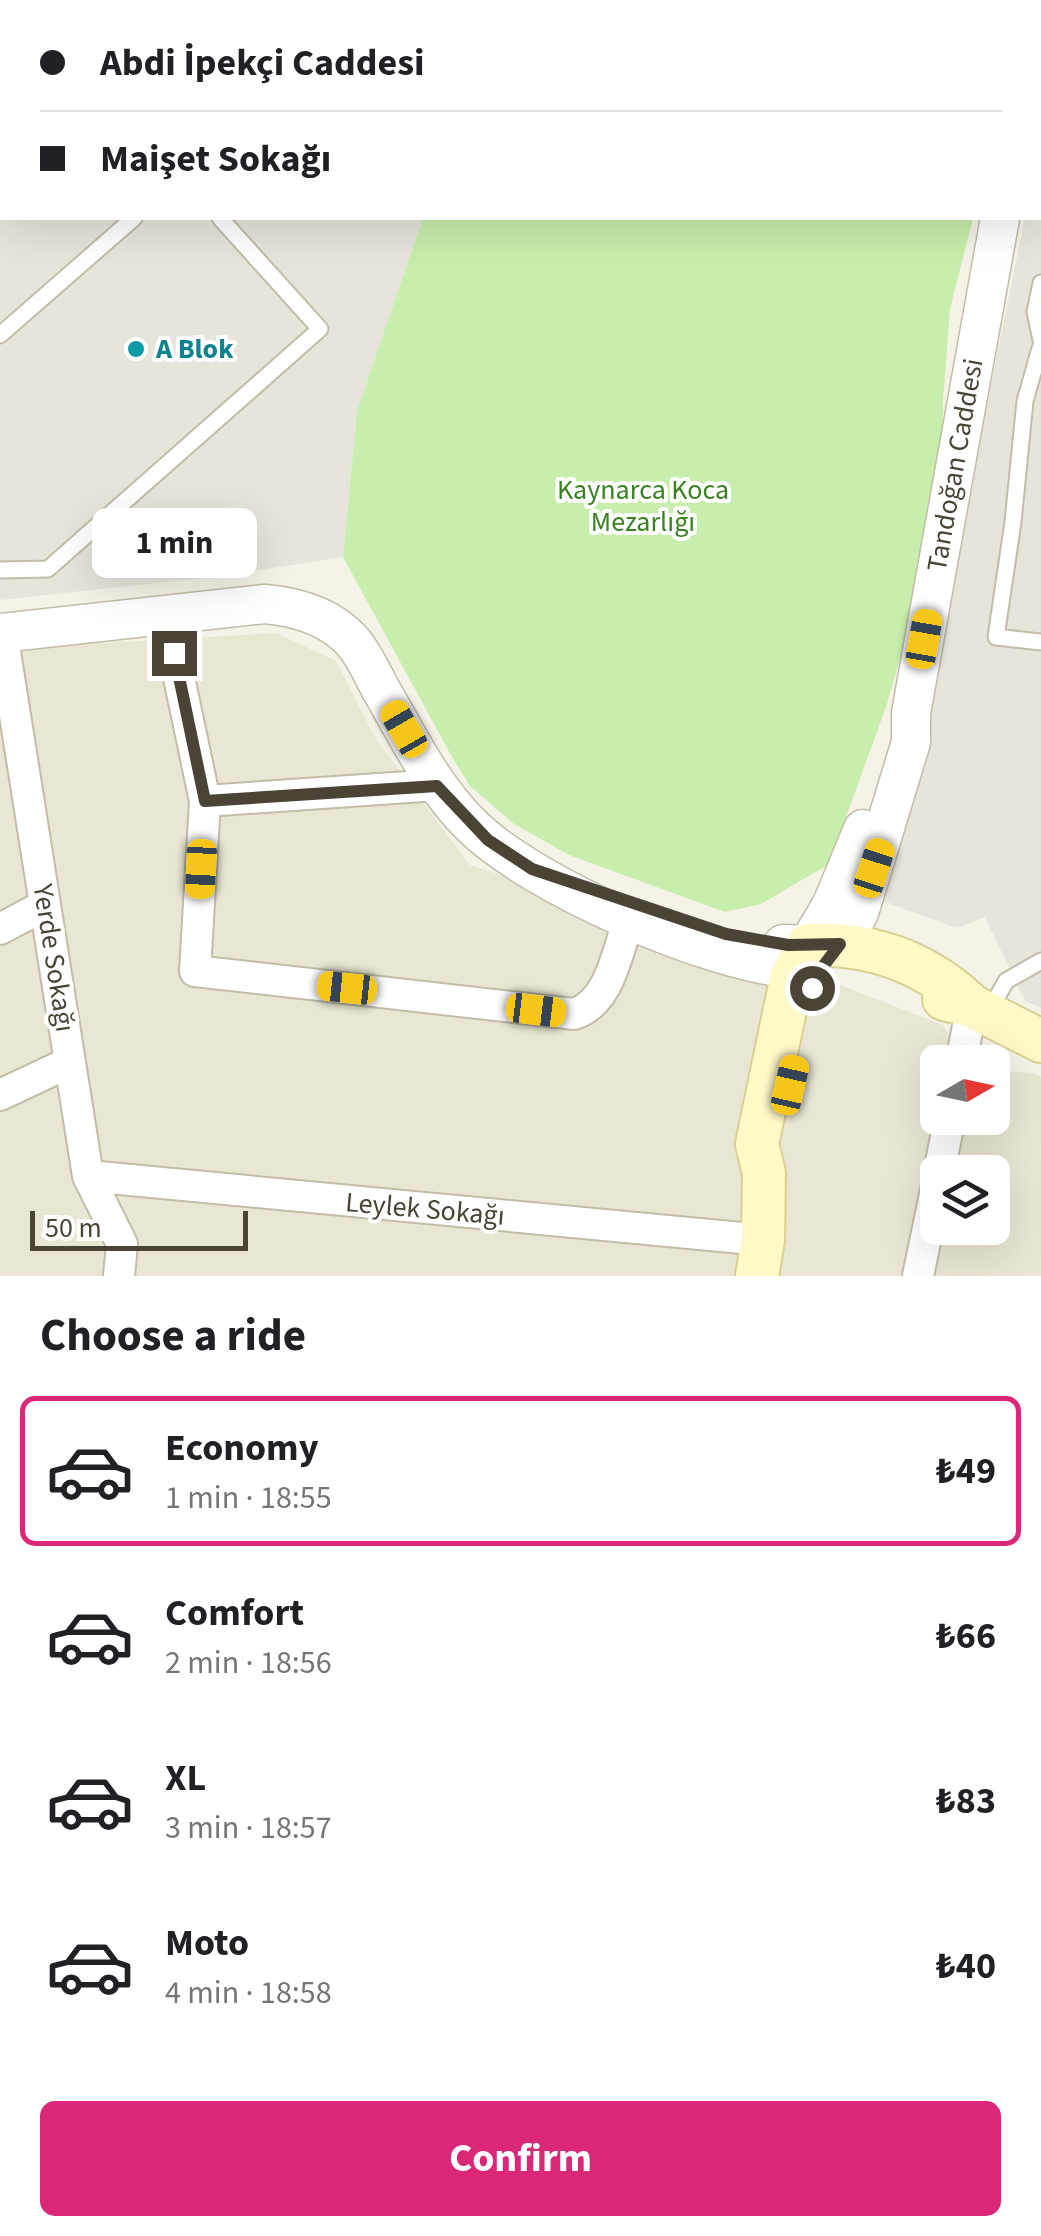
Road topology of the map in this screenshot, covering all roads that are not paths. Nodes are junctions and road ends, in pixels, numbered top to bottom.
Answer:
1 (132, 220) edge
2 (222, 220) edge
3 (1000, 220) edge
4 (1041, 283) edge
5 (0, 336) edge
6 (1041, 342) edge
7 (0, 570) edge
8 (166, 616) junction
9 (1, 633) edge
10 (1041, 642) edge
11 (12, 771) edge
12 (437, 786) junction
13 (205, 801) junction
14 (532, 869) junction
15 (45, 905) junction
16 (629, 919) junction
17 (0, 928) edge
18 (817, 955) junction
19 (1041, 961) edge
20 (980, 1010) junction
21 (1041, 1042) edge
22 (967, 1045) edge
23 (70, 1062) junction
24 (0, 1095) edge
25 (88, 1176) junction
26 (924, 1245) edge
27 (760, 1258) edge
28 (120, 1276) edge
29 (918, 1276) edge

1 - 5 lane
2 - 7 lane
3 - 18 street, Tandoğan Caddesi
4 - 6 lane
6 - 10 lane
8 - 9 street
8 - 12 street
8 - 13 street
9 - 11 street, Yerde Sokağı
11 - 15 street, Yerde Sokağı
12 - 13 street
12 - 14 street
13 - 16 street
14 - 16 street
14 - 18 street
15 - 17 street
15 - 23 street, Yerde Sokağı
16 - 18 street
18 - 20 main road
18 - 27 main road
19 - 20 lane
20 - 21 main road
20 - 22 street
23 - 24 street
23 - 25 street, Yerde Sokağı
25 - 27 street, Leylek Sokağı
25 - 28 street, Yerde Sokağı
26 - 29 street

